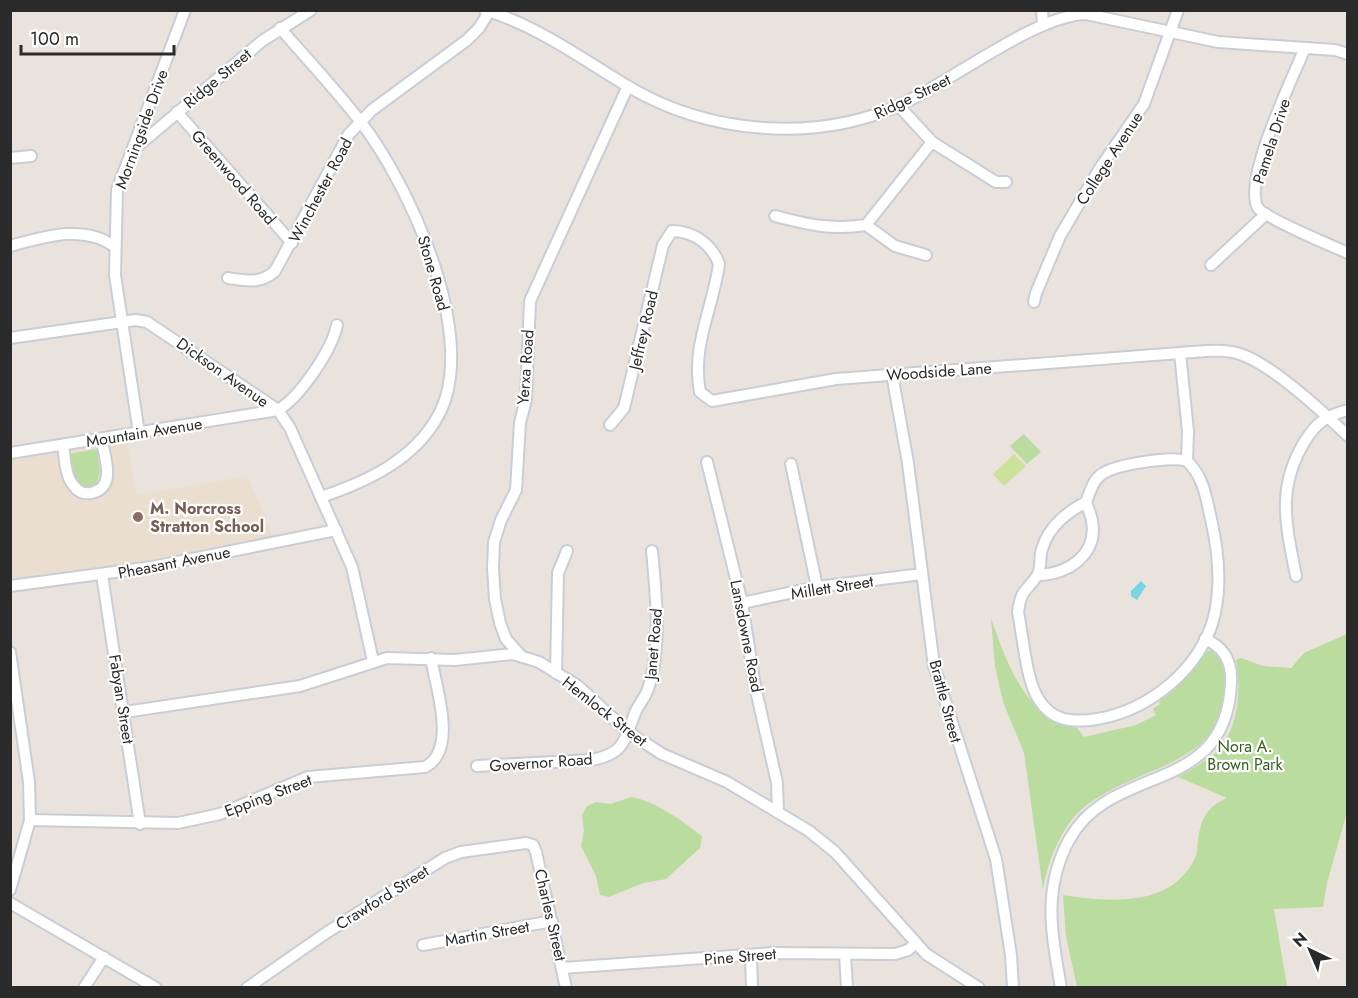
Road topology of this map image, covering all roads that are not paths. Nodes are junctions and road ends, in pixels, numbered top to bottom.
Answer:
1 (185, 10) edge
2 (311, 10) edge
3 (1042, 10) edge
4 (1178, 10) edge
5 (488, 11) edge
6 (1043, 25) junction
7 (280, 28) junction
8 (1170, 33) junction
9 (1305, 48) junction
10 (1347, 54) edge
11 (628, 86) junction
12 (899, 106) junction
13 (177, 112) junction
14 (360, 121) junction
15 (932, 142) junction
16 (129, 153) junction
17 (31, 156) dead end
18 (10, 158) edge
19 (1006, 182) dead end
20 (1266, 214) junction
21 (775, 216) dead end
22 (866, 225) junction
23 (672, 231) joint
24 (292, 243) junction
25 (10, 246) edge
26 (114, 246) junction
27 (1347, 253) edge
28 (926, 255) dead end
29 (1211, 265) dead end
30 (228, 279) dead end
31 (1035, 302) dead end
32 (123, 322) junction
33 (337, 325) dead end
34 (10, 338) edge
35 (1180, 352) junction
36 (892, 374) junction
37 (278, 410) junction
38 (1347, 410) edge
39 (1327, 415) junction
40 (610, 425) dead end
41 (139, 433) junction
42 (1347, 436) edge
43 (101, 439) junction
44 (63, 445) junction
45 (10, 453) edge
46 (1188, 461) junction
47 (707, 462) dead end
48 (791, 464) dead end
49 (321, 497) junction
50 (1086, 502) junction
51 (336, 530) junction
52 (567, 551) dead end
53 (652, 551) dead end
54 (922, 574) junction
55 (102, 575) junction
56 (1038, 575) junction
57 (1296, 576) dead end
58 (10, 586) edge
59 (817, 588) junction
60 (742, 603) junction
61 (1205, 639) junction
62 (10, 652) edge
63 (522, 657) junction
64 (431, 658) junction
65 (373, 661) junction
66 (556, 673) junction
67 (124, 712) junction
68 (628, 732) junction
69 (477, 766) dead end
70 (778, 812) junction
71 (30, 819) junction
72 (140, 824) junction
73 (531, 844) joint
74 (10, 890) edge
75 (10, 903) edge
76 (552, 921) junction
77 (915, 944) junction
78 (423, 945) dead end
79 (845, 954) junction
80 (751, 956) junction
81 (104, 957) junction
82 (563, 968) junction
83 (84, 987) edge
84 (156, 987) edge
85 (247, 987) edge
86 (566, 987) edge
87 (752, 987) edge
88 (847, 987) edge
89 (980, 987) edge
90 (1013, 987) edge
91 (1061, 987) edge

1 - 16 street, Morningside Drive
2 - 7 street, Ridge Street
3 - 6 street
4 - 8 street, College Avenue
5 - 11 street, Ridge Street
5 - 14 street, Winchester Road
6 - 8 street, Ridge Street
6 - 12 street, Ridge Street
7 - 13 street, Ridge Street
7 - 14 street, Stone Road
8 - 9 street, Ridge Street
8 - 31 street, College Avenue
9 - 10 street, Ridge Street
9 - 20 street, Pamela Drive
11 - 12 street, Ridge Street
11 - 63 street, Yerxa Road
12 - 15 street
13 - 16 street, Ridge Street
13 - 24 street, Greenwood Road
14 - 24 street, Winchester Road
14 - 49 street, Stone Road
15 - 19 street
15 - 22 street
16 - 26 street, Morningside Drive
17 - 18 street
20 - 27 street
20 - 29 street
21 - 22 street
22 - 28 street
23 - 36 street, Woodside Lane
23 - 40 street, Jeffrey Road
24 - 30 street, Winchester Road
25 - 26 street
26 - 32 street, Morningside Drive
32 - 34 street, Dickson Avenue
32 - 37 street, Dickson Avenue
32 - 41 street, Morningside Drive
33 - 37 street
35 - 36 street, Woodside Lane
35 - 39 street, Woodside Lane
35 - 46 street
36 - 54 street, Brattle Street
37 - 41 street, Mountain Avenue
37 - 49 street, Dickson Avenue
38 - 39 street
39 - 42 street, Woodside Lane
39 - 57 street
41 - 43 street, Mountain Avenue
43 - 44 street, Mountain Avenue
43 - 44 street
44 - 45 street, Mountain Avenue
46 - 50 street
46 - 61 street
47 - 60 street, Lansdowne Road
48 - 59 street
49 - 51 street, Dickson Avenue
50 - 56 street
50 - 56 street
51 - 55 street, Pheasant Avenue
51 - 65 street, Dickson Avenue
52 - 66 street
53 - 68 street, Janet Road
54 - 59 street, Millett Street
54 - 90 street, Brattle Street
55 - 58 street, Pheasant Avenue
55 - 67 street, Fabyan Street
56 - 61 street
59 - 60 street, Millett Street
60 - 70 street, Lansdowne Road
61 - 91 street
62 - 71 street
63 - 64 street, Hemlock Street
63 - 66 street, Hemlock Street
64 - 65 street, Hemlock Street
64 - 72 street, Epping Street
65 - 67 street, Hemlock Street
66 - 68 street, Hemlock Street
67 - 72 street, Fabyan Street
68 - 69 street, Governor Road
68 - 70 street, Hemlock Street
70 - 77 street, Hemlock Street
71 - 72 street, Epping Street
71 - 74 street
73 - 76 street, Charles Street
73 - 85 street, Crawford Street
75 - 81 street
76 - 78 street, Martin Street
76 - 82 street, Charles Street
77 - 79 street, Pine Street
77 - 89 street, Hemlock Street
79 - 80 street, Pine Street
79 - 88 street
80 - 82 street, Pine Street
80 - 87 street
81 - 83 street
81 - 84 street
82 - 86 street, Charles Street

